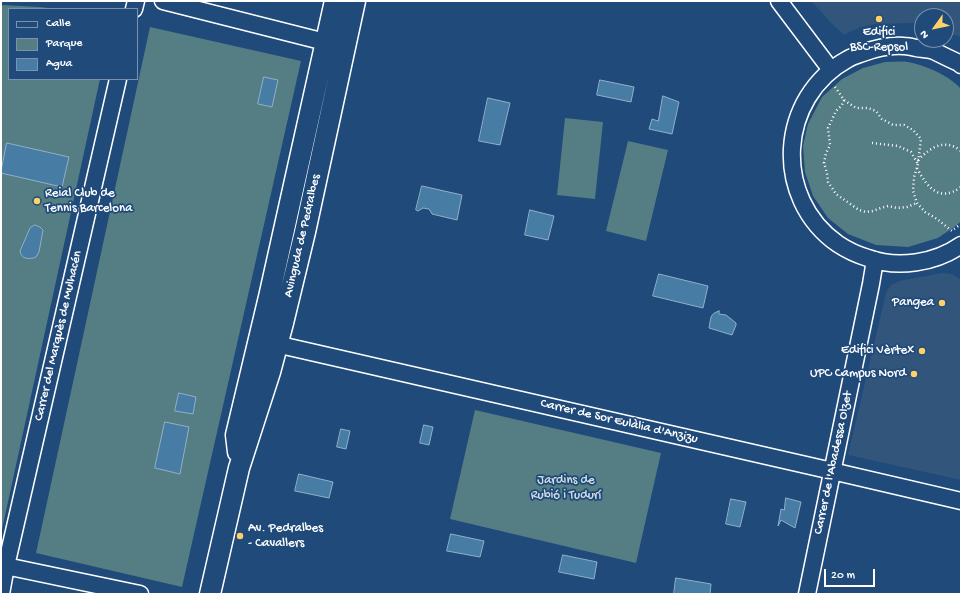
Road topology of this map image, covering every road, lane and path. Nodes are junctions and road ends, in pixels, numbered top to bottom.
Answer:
1 (163, 1) edge
2 (335, 1) edge
3 (355, 1) edge
4 (779, 1) edge
5 (325, 42) junction
6 (345, 47) junction
7 (961, 65) edge
8 (832, 78) junction
9 (118, 80) edge
10 (844, 100) junction
11 (872, 143) dead end
12 (961, 151) edge
13 (918, 160) junction
14 (917, 166) junction
15 (961, 187) edge
16 (917, 203) junction
17 (961, 224) edge
18 (952, 231) junction
19 (947, 234) dead end
20 (961, 246) edge
21 (875, 260) junction
22 (268, 343) junction
23 (832, 471) junction
24 (961, 501) edge
25 (4, 566) edge
26 (1, 594) edge
27 (140, 594) edge
28 (210, 594) edge
29 (807, 594) edge

1 - 5 street
2 - 5 street, Avinguda de Pedralbes
3 - 6 street, Avinguda de Pedralbes
4 - 8 street
5 - 6 street
5 - 22 street, Avinguda de Pedralbes
6 - 22 street, Avinguda de Pedralbes
7 - 8 street
8 - 10 path
8 - 21 street
9 - 25 street, Carrer del Marquès de Mulhacén
10 - 13 path
10 - 16 path
11 - 14 path
12 - 13 path
13 - 14 path
14 - 15 path
14 - 16 path
16 - 18 path
17 - 18 path
18 - 19 path
20 - 21 street
21 - 23 street, Carrer de l'Abadessa Olzet
22 - 23 street, Carrer de Sor Eulàlia d'Anzizu
22 - 28 street, Avinguda de Pedralbes
23 - 24 street, Carrer de Sor Eulàlia d'Anzizu
23 - 29 street, Carrer de l'Abadessa Olzet
25 - 26 street, Carrer del Marquès de Mulhacén
25 - 27 street

